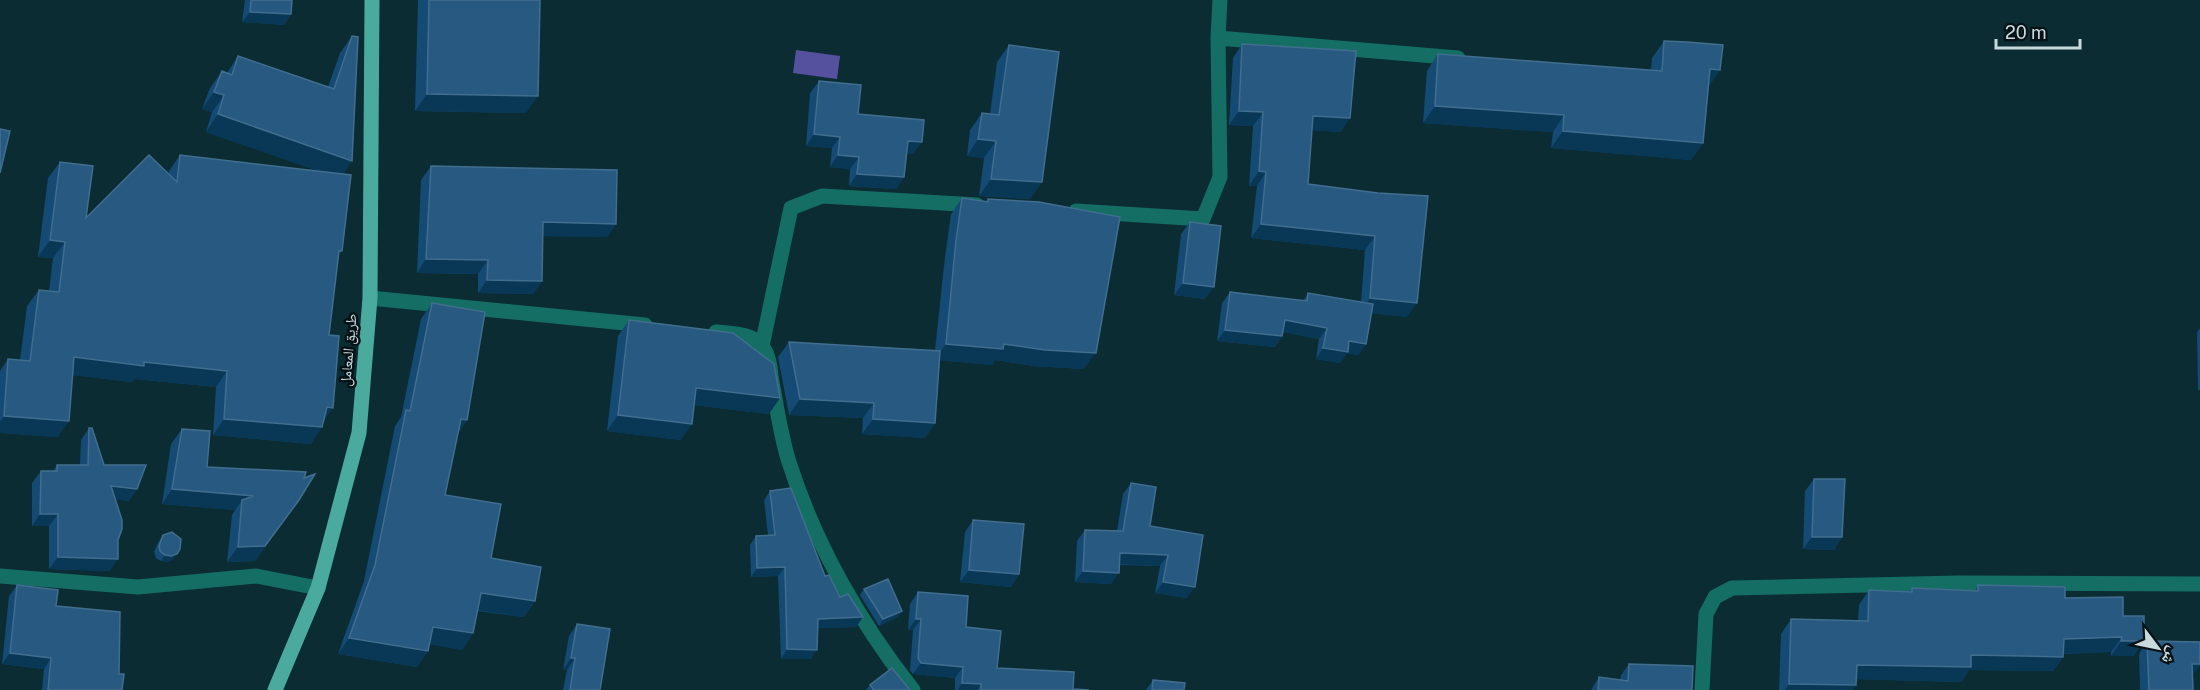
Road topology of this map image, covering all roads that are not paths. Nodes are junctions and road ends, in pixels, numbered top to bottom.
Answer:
1 (372, 0) edge
2 (1220, 0) edge
3 (1218, 38) junction
4 (1477, 59) edge
5 (988, 206) edge
6 (1060, 210) edge
7 (370, 298) junction
8 (655, 326) edge
9 (702, 331) edge
10 (762, 346) junction
11 (0, 576) edge
12 (2200, 584) edge
13 (318, 588) junction
14 (275, 690) edge
15 (913, 690) edge
16 (1702, 690) edge

1 - 7 main road, طريق المعامل
2 - 3 street
3 - 4 street
3 - 6 street
5 - 10 street
7 - 8 street
7 - 13 main road, طريق المعامل
9 - 10 street
10 - 15 street
11 - 13 street
12 - 16 street
13 - 14 main road, طريق المعامل

